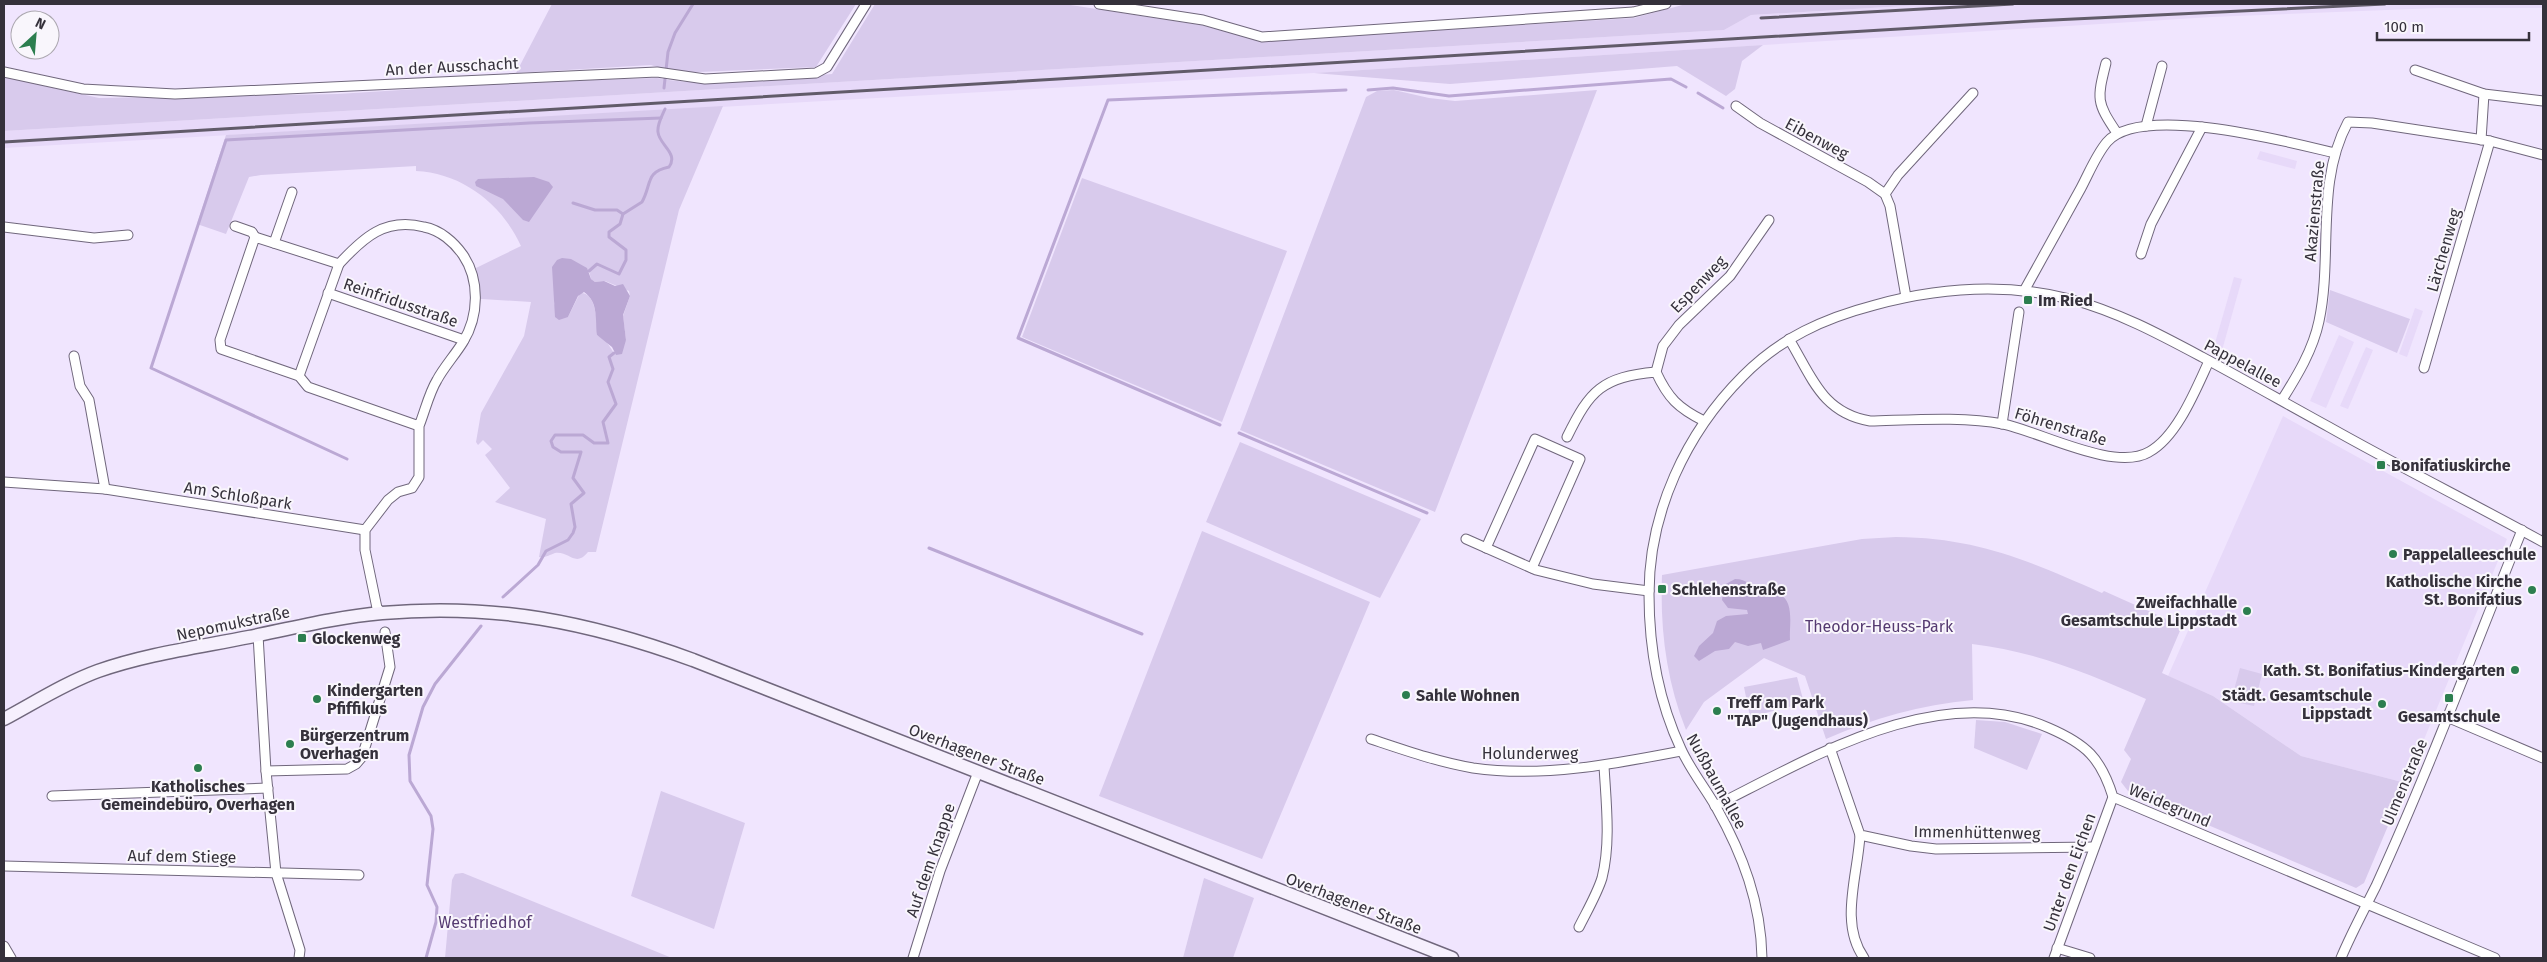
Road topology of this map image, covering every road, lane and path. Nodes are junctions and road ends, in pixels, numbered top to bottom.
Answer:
1 (866, 4) edge
2 (1099, 4) edge
3 (1666, 4) edge
4 (2106, 62) dead end
5 (2162, 66) dead end
6 (2415, 70) dead end
7 (4, 72) edge
8 (1973, 93) dead end
9 (2484, 94) junction
10 (2543, 101) edge
11 (1736, 106) dead end
12 (2146, 126) junction
13 (2202, 127) junction
14 (2117, 133) junction
15 (2485, 141) junction
16 (2335, 153) junction
17 (2543, 155) edge
18 (292, 192) dead end
19 (1885, 194) junction
20 (1769, 220) dead end
21 (235, 226) dead end
22 (4, 227) edge
23 (128, 235) dead end
24 (255, 237) junction
25 (274, 243) junction
26 (2141, 254) dead end
27 (339, 264) junction
28 (2024, 291) junction
29 (328, 293) junction
30 (1906, 297) junction
31 (2019, 312) dead end
32 (1789, 339) junction
33 (464, 340) junction
34 (74, 356) dead end
35 (2209, 361) junction
36 (2424, 368) dead end
37 (1656, 372) junction
38 (300, 376) junction
39 (2282, 400) junction
40 (1704, 421) junction
41 (2002, 424) junction
42 (419, 426) junction
43 (1567, 437) dead end
44 (4, 482) edge
45 (105, 489) junction
46 (365, 530) junction
47 (2522, 530) junction
48 (1466, 539) dead end
49 (2543, 542) edge
50 (1486, 548) junction
51 (1532, 568) junction
52 (1649, 591) junction
53 (481, 611) joint
54 (382, 613) junction
55 (385, 632) dead end
56 (258, 635) junction
57 (2447, 717) junction
58 (4, 719) edge
59 (1371, 739) dead end
60 (1830, 748) junction
61 (1682, 751) junction
62 (2543, 758) edge
63 (1604, 766) junction
64 (266, 771) junction
65 (978, 772) junction
66 (268, 788) junction
67 (52, 796) dead end
68 (2113, 797) junction
69 (1715, 806) junction
70 (1860, 835) junction
71 (2094, 847) junction
72 (4, 866) edge
73 (276, 873) junction
74 (359, 875) dead end
75 (2366, 904) junction
76 (1579, 927) dead end
77 (4, 946) edge
78 (2057, 948) junction
79 (299, 954) edge
80 (2490, 957) edge
81 (11, 958) edge
82 (913, 958) edge
83 (1452, 958) edge
84 (1762, 958) edge
85 (1864, 958) edge
86 (2054, 958) edge
87 (2090, 958) edge
88 (2341, 958) edge

1 - 7 street, An der Ausschacht
2 - 3 street
4 - 14 street
5 - 12 street
6 - 9 street
8 - 19 street
9 - 10 street
9 - 15 street
11 - 19 street, Eibenweg
12 - 13 street
12 - 14 street
13 - 16 street
13 - 26 street
14 - 28 street
15 - 16 street, Akazienstraße
15 - 17 street, Akazienstraße
15 - 36 street, Lärchenweg
16 - 39 street, Akazienstraße
18 - 25 street
19 - 30 street
20 - 37 street, Espenweg
21 - 24 street
22 - 23 street
24 - 25 street
24 - 38 street
25 - 27 street
27 - 29 street, Reinfridusstraße
27 - 33 street
28 - 30 street, Pappelallee
28 - 35 street, Pappelallee
29 - 33 street, Reinfridusstraße
29 - 38 street, Reinfridusstraße
30 - 32 street, Nußbaumallee
31 - 41 street, Föhrenstraße
32 - 40 street, Nußbaumallee
32 - 41 street, Föhrenstraße
33 - 42 street
34 - 45 street
35 - 39 street, Pappelallee
35 - 41 street, Föhrenstraße
37 - 40 street
37 - 43 street
38 - 42 street
39 - 47 street, Pappelallee
40 - 52 street, Nußbaumallee
42 - 46 street
44 - 45 street, Am Schloßpark
45 - 46 street, Am Schloßpark
46 - 54 street
47 - 49 street, Pappelallee
47 - 57 street, Ulmenstraße
48 - 50 street
50 - 51 street
50 - 51 street
51 - 52 street
52 - 61 street, Nußbaumallee
53 - 54 main road, Nepomukstraße
53 - 65 main road, Overhagener Straße
54 - 56 main road, Nepomukstraße
55 - 64 street
56 - 58 main road, Nepomukstraße
56 - 64 street
57 - 62 street
57 - 75 street, Ulmenstraße
59 - 63 street, Holunderweg
60 - 68 street, Weidegrund
60 - 69 street, Weidegrund
60 - 70 street
61 - 63 street, Holunderweg
61 - 69 street, Nußbaumallee
63 - 76 street
64 - 66 street
65 - 82 street, Auf dem Knappe
65 - 83 main road, Overhagener Straße
66 - 67 street
66 - 73 street
68 - 71 street, Unter den Eichen
68 - 75 street, Weidegrund
69 - 84 street, Nußbaumallee
70 - 71 street, Immenhüttenweg
70 - 85 street
71 - 78 street, Unter den Eichen
72 - 73 street, Auf dem Stiege
73 - 74 street, Auf dem Stiege
73 - 79 street
75 - 80 street, Weidegrund
75 - 88 street, Ulmenstraße
77 - 81 street
78 - 86 street, Unter den Eichen
78 - 87 street

